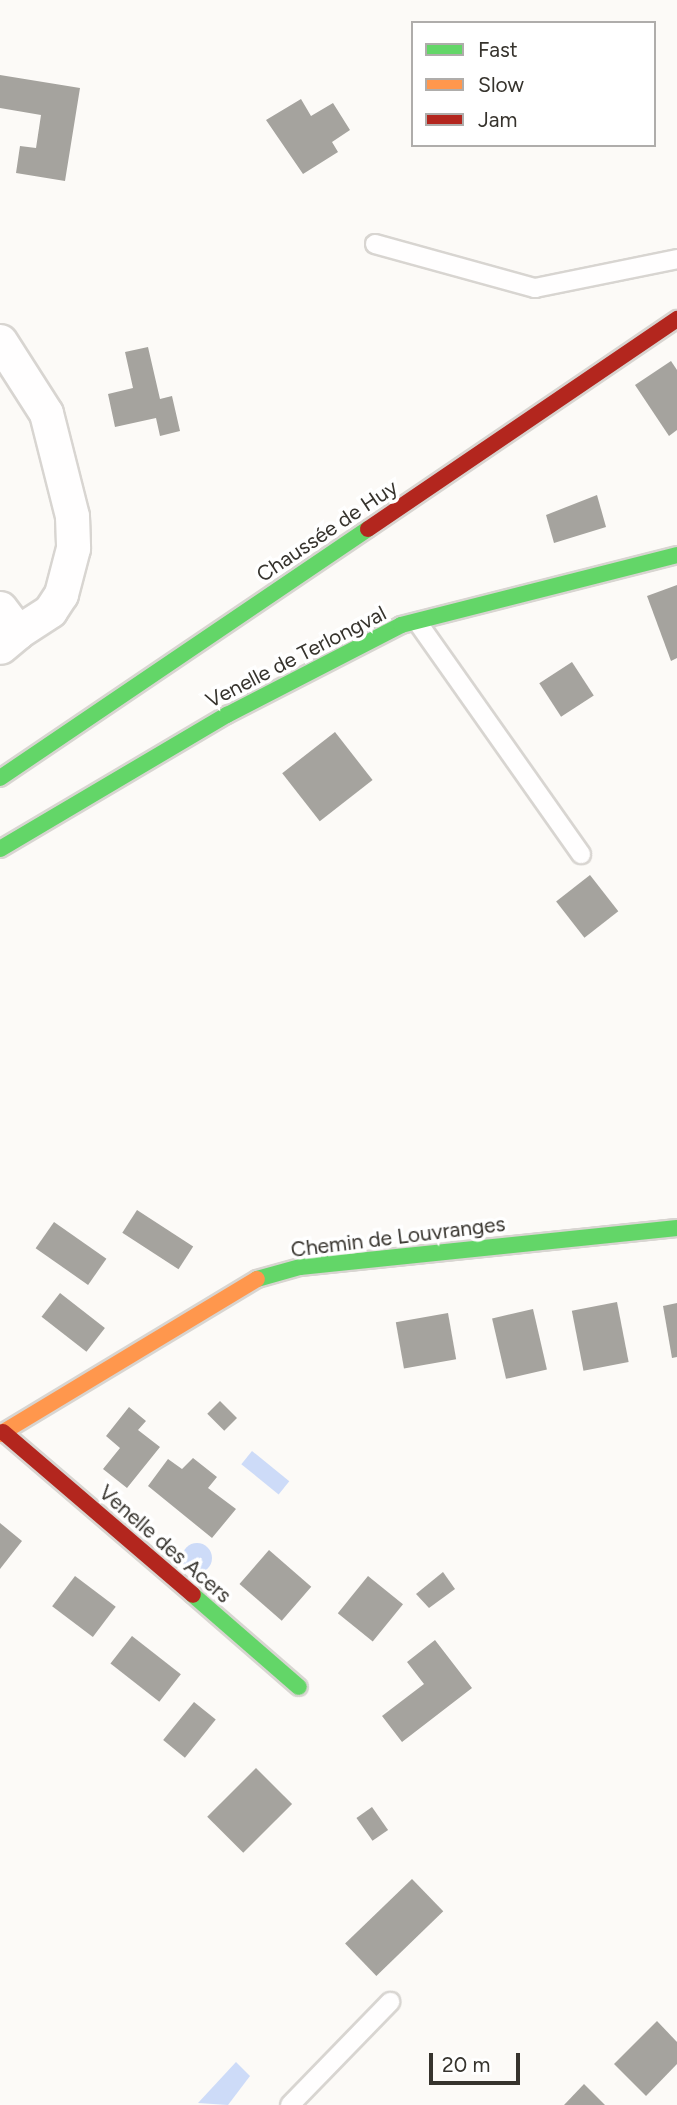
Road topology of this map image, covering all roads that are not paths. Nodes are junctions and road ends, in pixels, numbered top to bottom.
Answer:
1 (375, 244) dead end
2 (677, 259) edge
3 (677, 319) edge
4 (0, 341) edge
5 (677, 555) edge
6 (418, 623) junction
7 (6, 629) edge
8 (0, 778) edge
9 (0, 849) edge
10 (581, 854) dead end
11 (677, 1228) edge
12 (2, 1433) edge
13 (299, 1687) dead end
14 (390, 2002) dead end
15 (290, 2105) edge

1 - 2 lane
3 - 8 street, Chaussée de Huy
4 - 7 street
5 - 6 street, Venelle de Terlongval
6 - 9 street, Venelle de Terlongval
6 - 10 lane
11 - 12 street, Chemin de Louvranges
12 - 13 street, Venelle des Acers
14 - 15 lane

